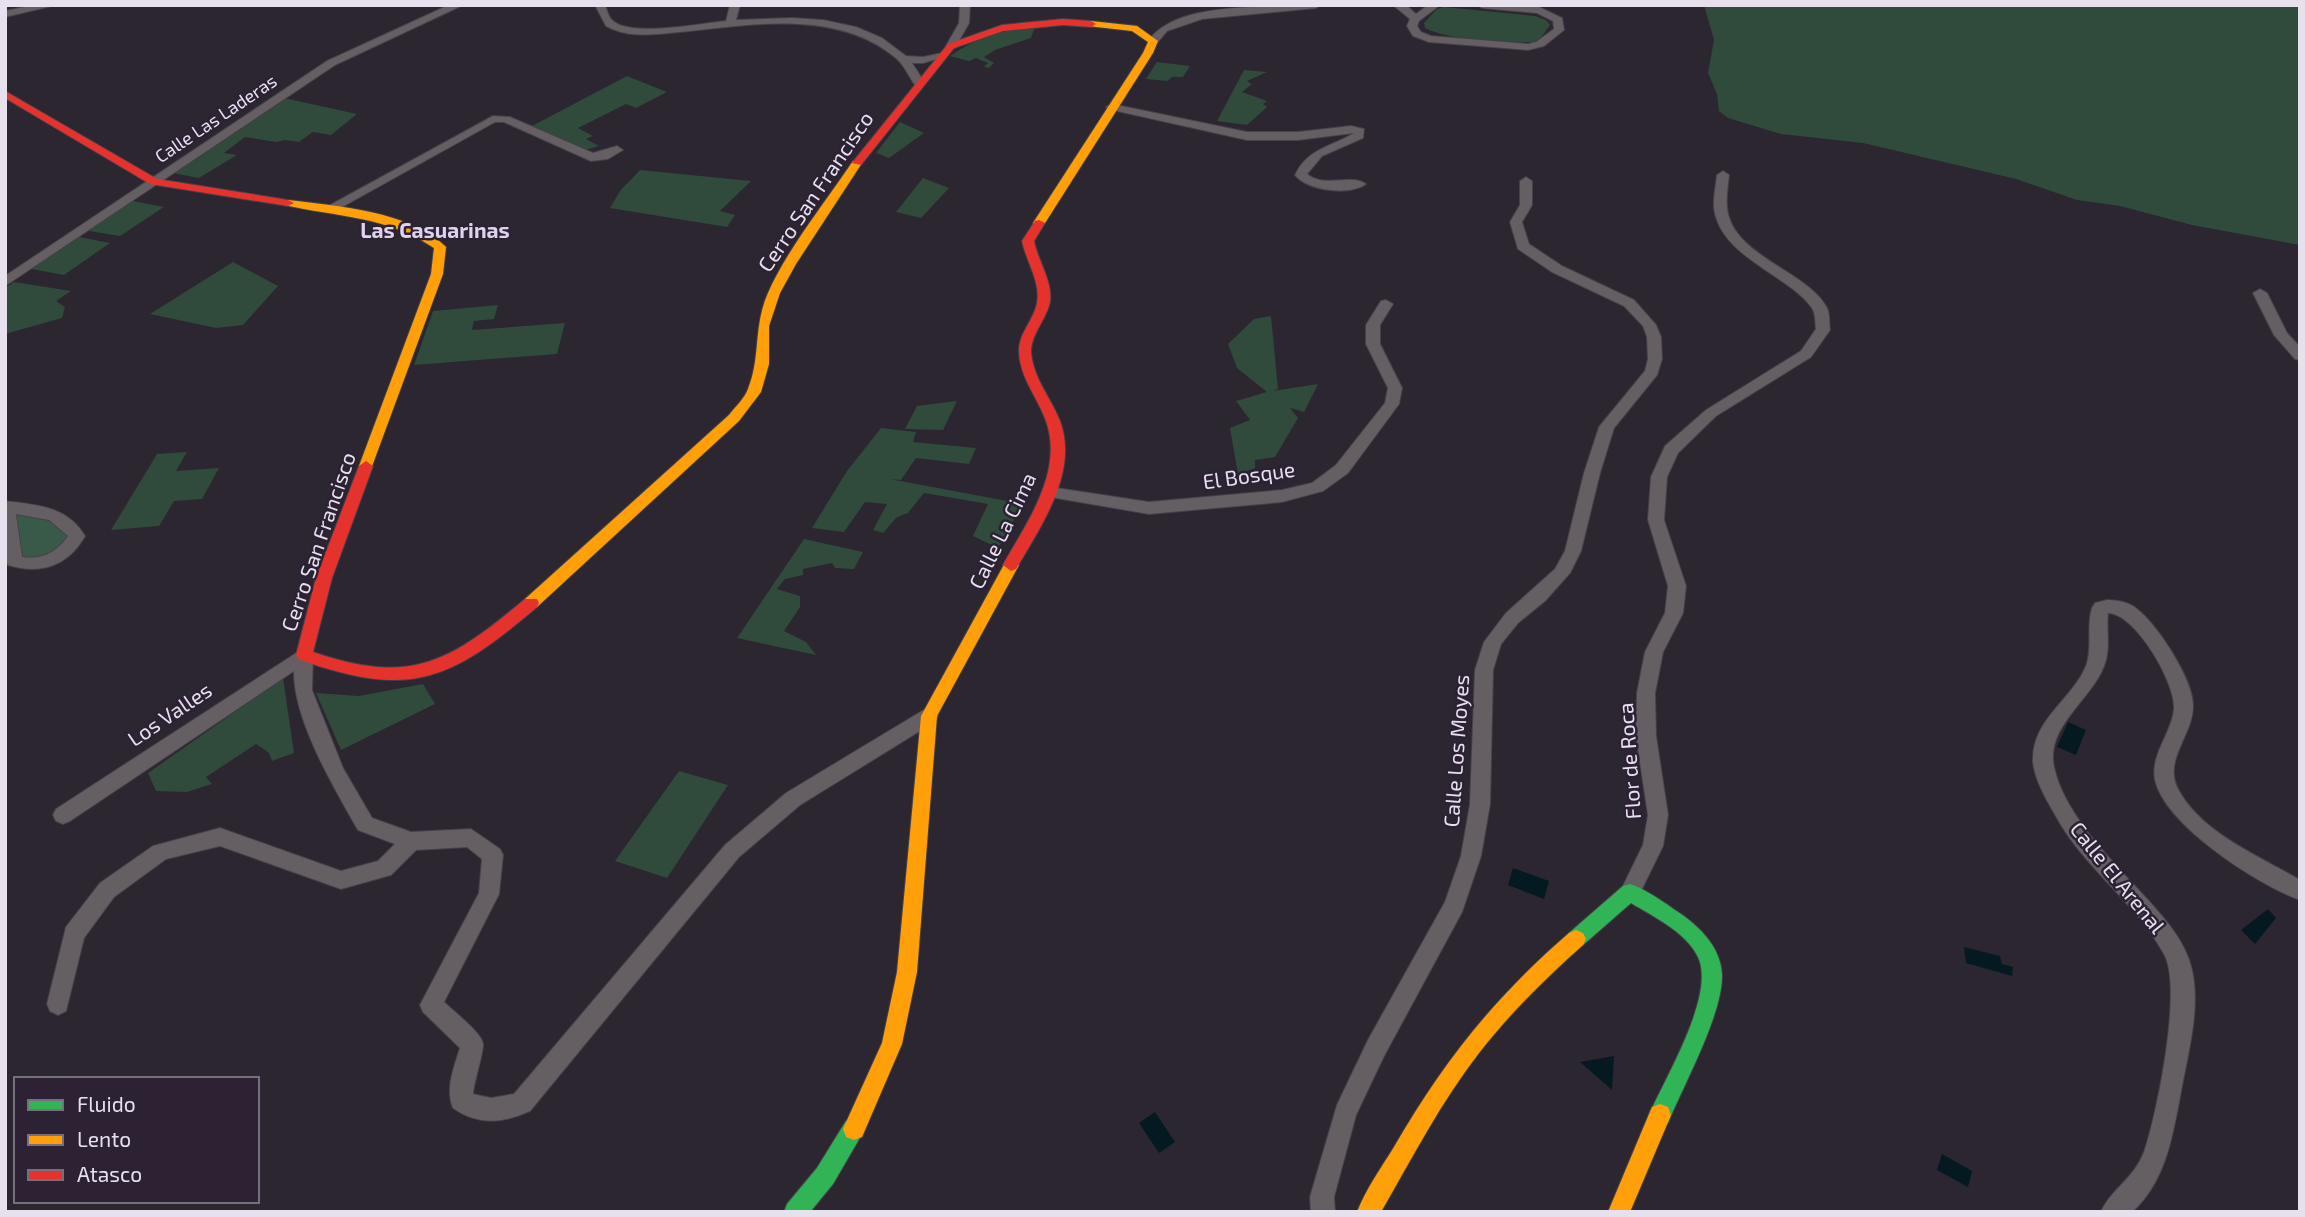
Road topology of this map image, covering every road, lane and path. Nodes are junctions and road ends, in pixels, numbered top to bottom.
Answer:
1 (51, 5) edge
2 (458, 5) edge
3 (600, 5) edge
4 (735, 5) edge
5 (965, 5) edge
6 (1316, 5) edge
7 (1398, 5) edge
8 (1435, 5) edge
9 (1482, 5) edge
10 (5, 14) edge
11 (1415, 19) junction
12 (730, 25) junction
13 (1153, 41) junction
14 (947, 51) junction
15 (904, 59) junction
16 (919, 83) junction
17 (8, 98) edge
18 (1112, 107) junction
19 (617, 150) dead end
20 (1723, 175) dead end
21 (1526, 181) dead end
22 (154, 182) junction
23 (1360, 184) dead end
24 (329, 209) junction
25 (5, 282) edge
26 (2260, 293) dead end
27 (1386, 304) dead end
28 (2300, 356) edge
29 (1050, 492) junction
30 (6, 507) edge
31 (303, 655) junction
32 (929, 716) junction
33 (63, 815) dead end
34 (411, 841) junction
35 (2300, 891) edge
36 (1630, 892) junction
37 (58, 1004) dead end
38 (795, 1212) edge
39 (1323, 1212) edge
40 (1368, 1212) edge
41 (1619, 1212) edge
42 (2113, 1212) edge

1 - 10 street
2 - 22 street, Calle Las Laderas
3 - 12 street
4 - 12 street
5 - 14 street, Cerro San Francisco
6 - 13 street
7 - 11 street
8 - 11 street
9 - 11 street
12 - 15 street
13 - 14 street
13 - 18 street, Calle La Cima
14 - 15 street
14 - 16 street, Cerro San Francisco
15 - 16 street
16 - 31 street, Cerro San Francisco
17 - 22 street, Cerro San Francisco
18 - 23 street
18 - 29 street, Calle La Cima
19 - 24 street
20 - 36 street, Flor de Roca
21 - 39 street, Calle Los Moyes
22 - 24 street, Cerro San Francisco
22 - 25 street, Calle Las Laderas
24 - 31 street, Cerro San Francisco
26 - 28 street
27 - 29 street, El Bosque
29 - 32 street, Calle La Cima
30 - 30 street
31 - 33 street, Los Valles
31 - 34 street
32 - 34 street
32 - 38 street, Calle La Cima
34 - 37 street
35 - 42 street, Calle El Arenal
36 - 40 street, Flor de Roca
36 - 41 street

